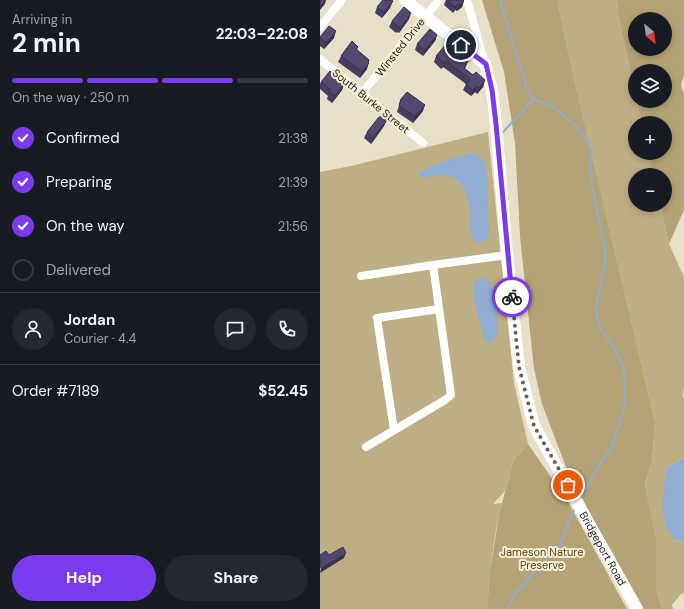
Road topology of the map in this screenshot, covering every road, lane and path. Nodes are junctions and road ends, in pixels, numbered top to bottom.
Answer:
1 (342, 0) edge
2 (405, 0) edge
3 (439, 0) edge
4 (467, 0) edge
5 (425, 16) junction
6 (320, 27) edge
7 (320, 59) edge
8 (486, 64) junction
9 (362, 94) junction
10 (422, 143) dead end
11 (507, 255) junction
12 (433, 265) junction
13 (361, 276) dead end
14 (439, 309) junction
15 (394, 430) junction
16 (366, 447) dead end
17 (637, 609) edge

1 - 6 street
2 - 5 street
3 - 5 street, Winsted Drive
4 - 8 street, Bridgeport Road
5 - 8 street
5 - 9 street, Winsted Drive
7 - 9 street, South Burke Street
8 - 11 street, Bridgeport Road
9 - 10 street, South Burke Street
11 - 12 street
11 - 17 street, Bridgeport Road
12 - 13 street
12 - 14 street
14 - 15 street
14 - 15 street
15 - 16 street

